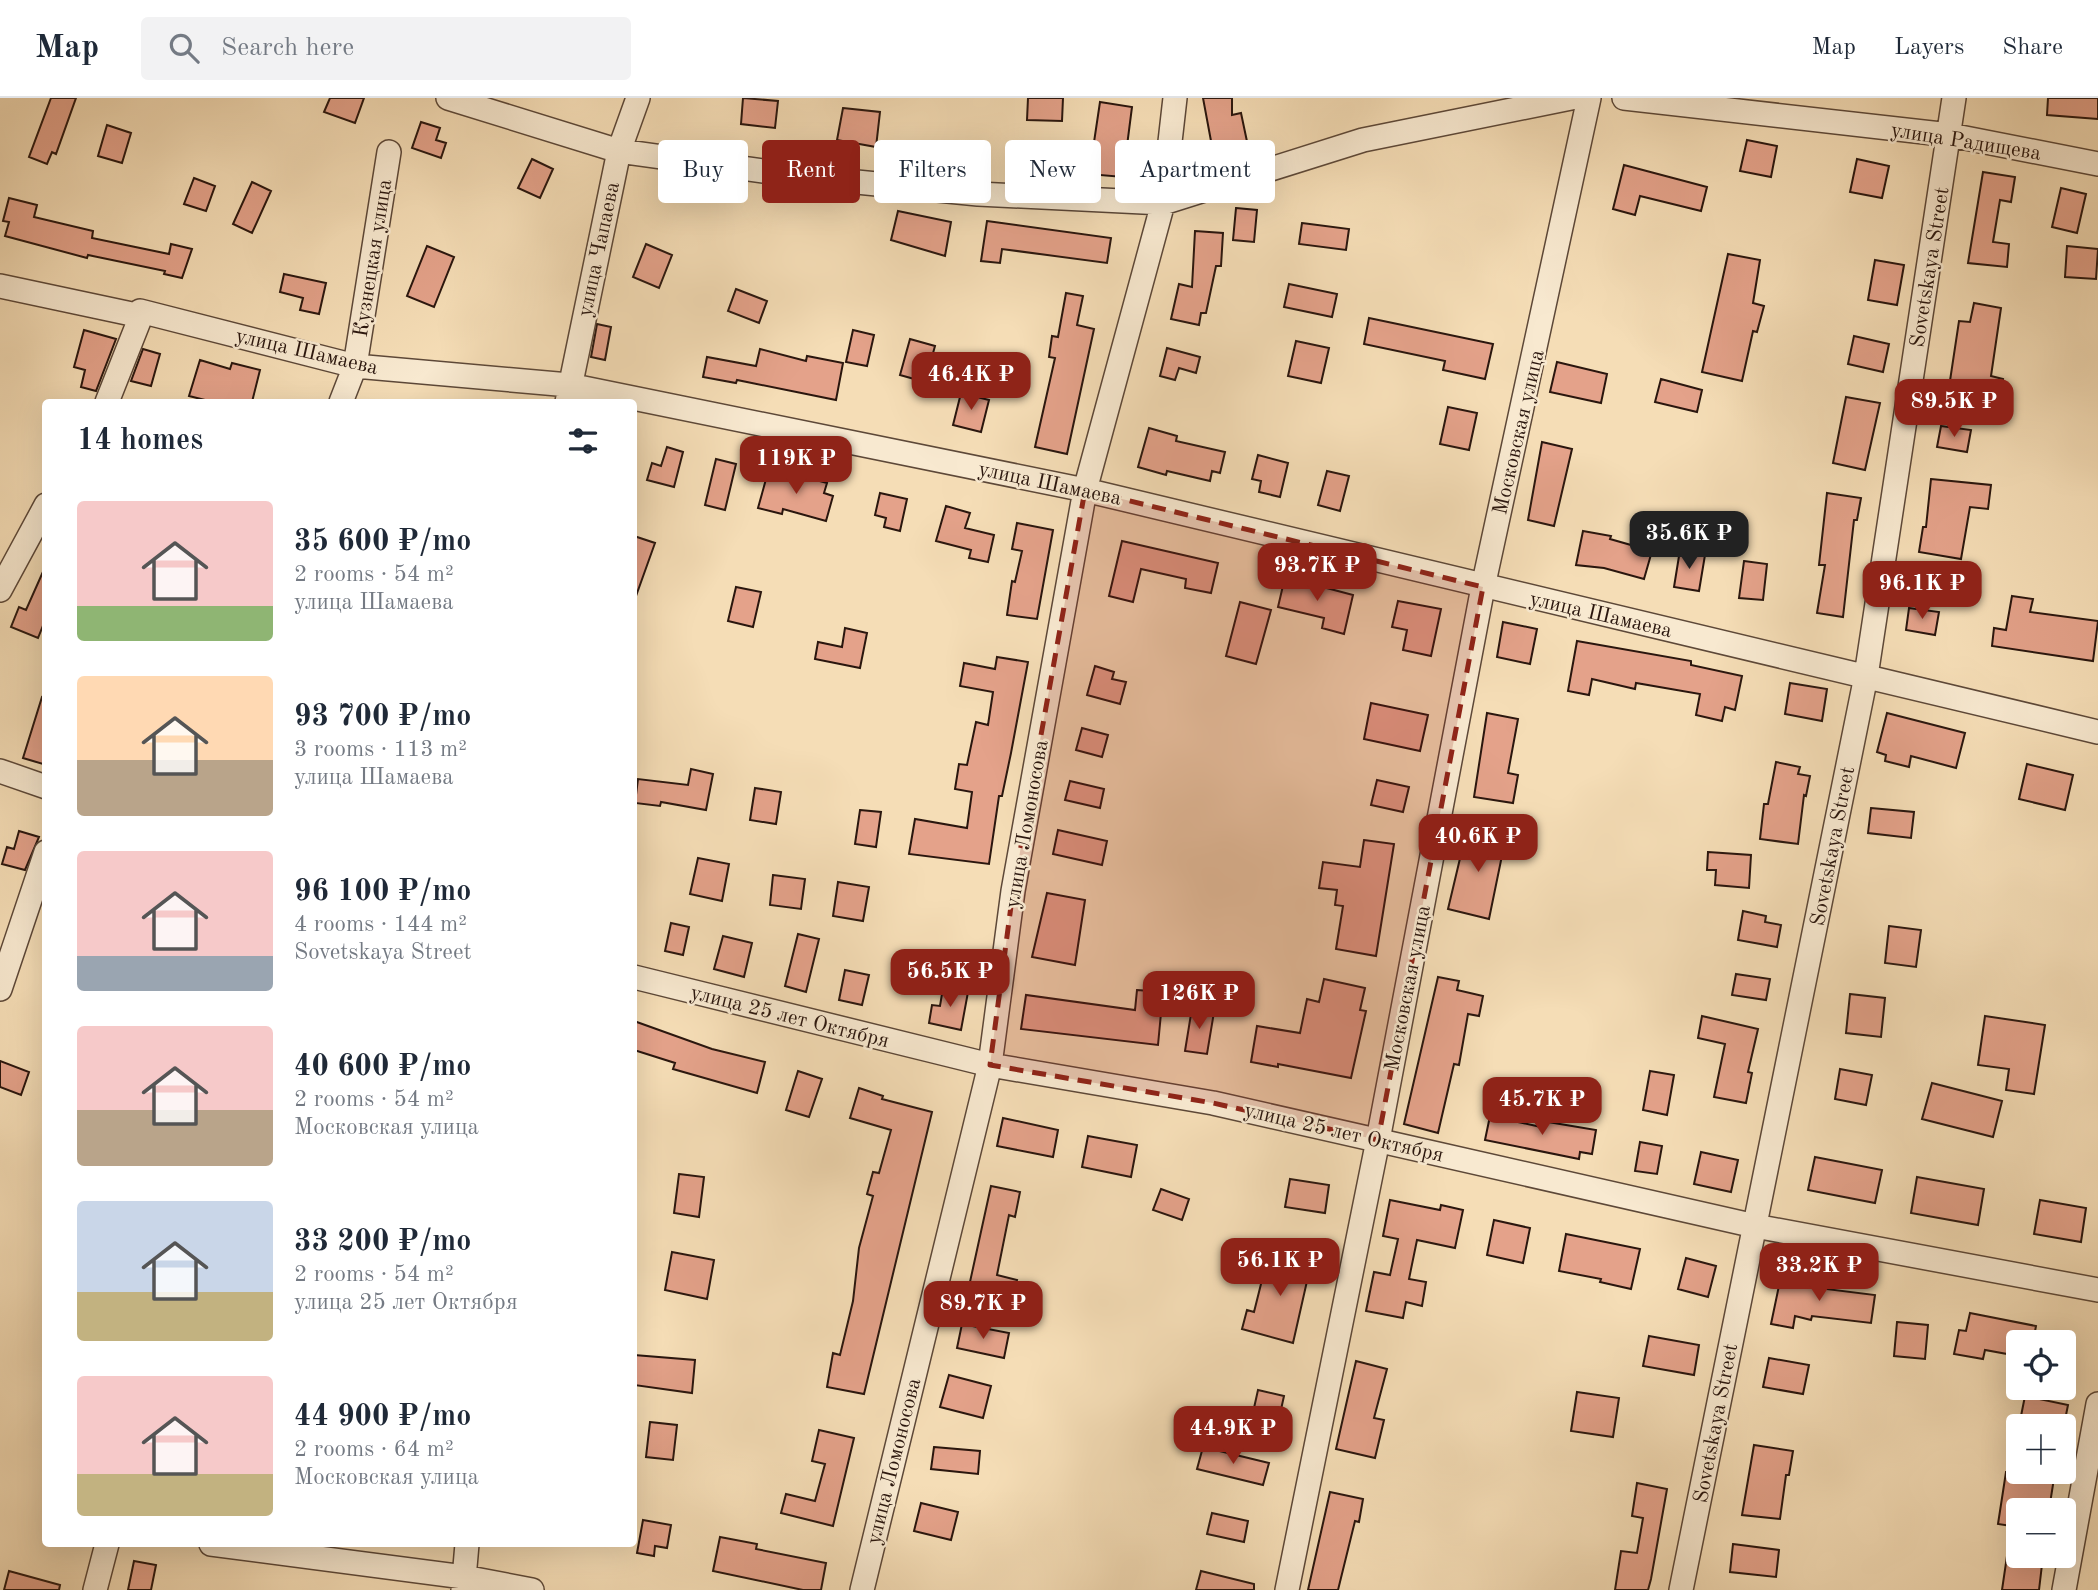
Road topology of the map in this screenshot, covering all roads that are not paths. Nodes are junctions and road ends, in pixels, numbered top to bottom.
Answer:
1 (448, 98) edge
2 (638, 98) edge
3 (1175, 98) edge
4 (1571, 98) edge
5 (1589, 98) edge
6 (1624, 98) edge
7 (1954, 98) edge
8 (1950, 135) junction
9 (1170, 140) edge
10 (619, 150) junction
11 (389, 152) dead end
12 (2098, 164) edge
13 (1275, 168) edge
14 (1115, 201) edge
15 (1163, 203) edge
16 (0, 286) edge
17 (141, 316) junction
18 (355, 366) junction
19 (568, 394) edge
20 (108, 399) edge
21 (342, 399) edge
22 (595, 399) edge
23 (637, 407) edge
24 (1086, 489) junction
25 (42, 512) edge
26 (1483, 587) junction
27 (0, 590) edge
28 (1866, 676) junction
29 (2098, 732) edge
30 (0, 771) edge
31 (42, 787) edge
32 (42, 864) edge
33 (637, 978) edge
34 (0, 989) edge
35 (990, 1065) junction
36 (1378, 1140) junction
37 (1755, 1226) junction
38 (2098, 1290) edge
39 (2098, 1404) edge
40 (106, 1547) edge
41 (230, 1547) edge
42 (467, 1547) edge
43 (463, 1584) edge
44 (95, 1590) edge
45 (532, 1590) edge
46 (862, 1590) edge
47 (1287, 1590) edge
48 (1681, 1590) edge
49 (2064, 1590) edge

1 - 10 street
2 - 10 street, улица Чапаева
3 - 9 street, улица Ломоносова
4 - 13 street
5 - 26 street, Московская улица
6 - 8 street, улица Радищева
7 - 8 street, Sovetskaya Street
8 - 12 street, улица Радищева
8 - 28 street, Sovetskaya Street
10 - 14 street
10 - 19 street, улица Чапаева
11 - 18 street, Кузнецкая улица
15 - 24 street, улица Ломоносова
16 - 17 street, улица Шамаева
17 - 18 street, улица Шамаева
17 - 20 street
18 - 19 street, улица Шамаева
18 - 21 street, Кузнецкая улица
19 - 22 street, улица Шамаева
23 - 24 street, улица Шамаева
24 - 26 street, улица Шамаева
24 - 35 street, улица Ломоносова
25 - 27 street
26 - 28 street, улица Шамаева
26 - 36 street, Московская улица
28 - 29 street, улица Шамаева
28 - 37 street, Sovetskaya Street
30 - 31 street
32 - 34 street
33 - 35 street, улица 25 лет Октября
35 - 36 street, улица 25 лет Октября
35 - 46 street, улица Ломоносова
36 - 37 street, улица 25 лет Октября
36 - 47 street, Московская улица
37 - 38 street, улица 25 лет Октября
37 - 48 street, Sovetskaya Street
39 - 49 street
40 - 44 street
41 - 43 street
42 - 43 street
43 - 45 street

